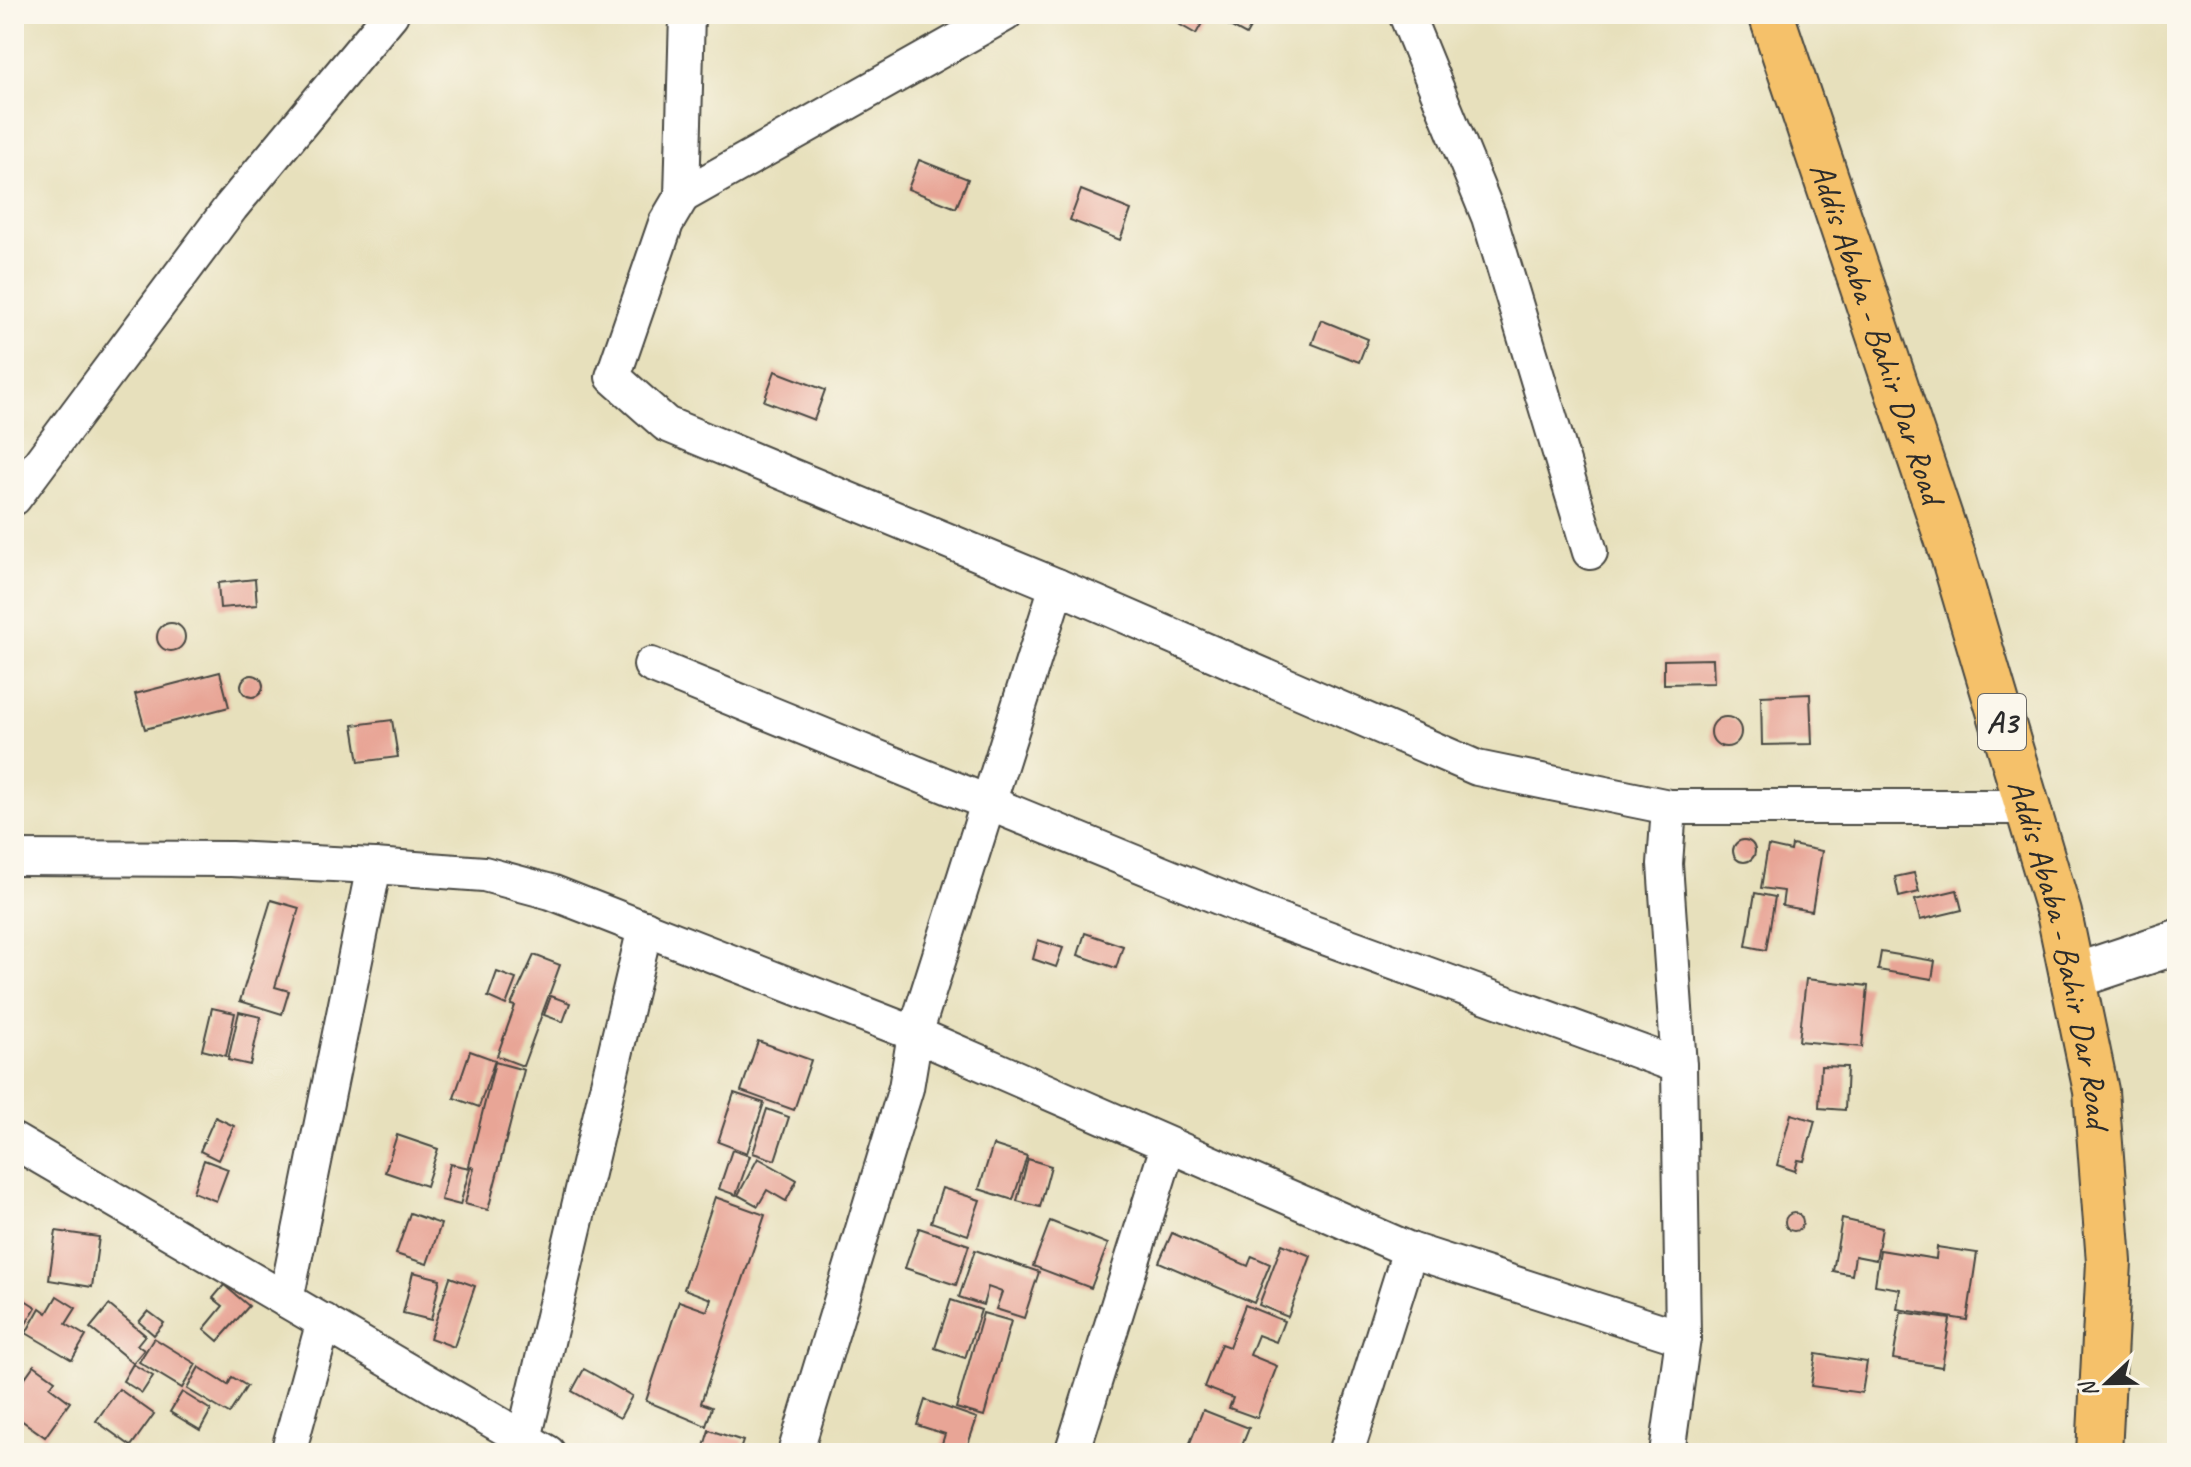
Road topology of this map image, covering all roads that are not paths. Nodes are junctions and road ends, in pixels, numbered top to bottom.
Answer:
1 (391, 14) edge
2 (687, 14) edge
3 (1005, 14) edge
4 (1406, 14) edge
5 (1771, 14) edge
6 (682, 196) junction
7 (14, 498) edge
8 (1590, 552) dead end
9 (1057, 586) junction
10 (651, 665) dead end
11 (989, 802) junction
12 (1669, 807) junction
13 (2028, 807) junction
14 (14, 858) edge
15 (374, 866) junction
16 (645, 928) junction
17 (2177, 942) edge
18 (2072, 977) junction
19 (915, 1034) junction
20 (1679, 1066) junction
21 (14, 1141) edge
22 (1168, 1146) junction
23 (1410, 1250) junction
24 (286, 1300) junction
25 (324, 1321) junction
26 (1683, 1338) junction
27 (536, 1446) edge
28 (288, 1453) edge
29 (795, 1453) edge
30 (1072, 1453) edge
31 (1346, 1453) edge
32 (1667, 1453) edge
33 (2099, 1453) edge

1 - 7 street
2 - 6 street
3 - 6 street
4 - 8 street
5 - 13 highway, Addis Ababa - Bahir Dar Road / A3
6 - 9 street
9 - 11 street
9 - 12 street
10 - 11 street
11 - 19 street
11 - 20 street
12 - 13 street
12 - 20 street
13 - 18 highway, Addis Ababa - Bahir Dar Road / A3
14 - 15 street
15 - 16 street
15 - 24 street
16 - 19 street
16 - 27 street
17 - 18 street
18 - 33 highway, Addis Ababa - Bahir Dar Road / A3
19 - 22 street
19 - 29 street
20 - 26 street
21 - 24 street
22 - 23 street
22 - 30 street
23 - 26 street
23 - 31 street
24 - 25 street
25 - 27 street
25 - 28 street
26 - 32 street

